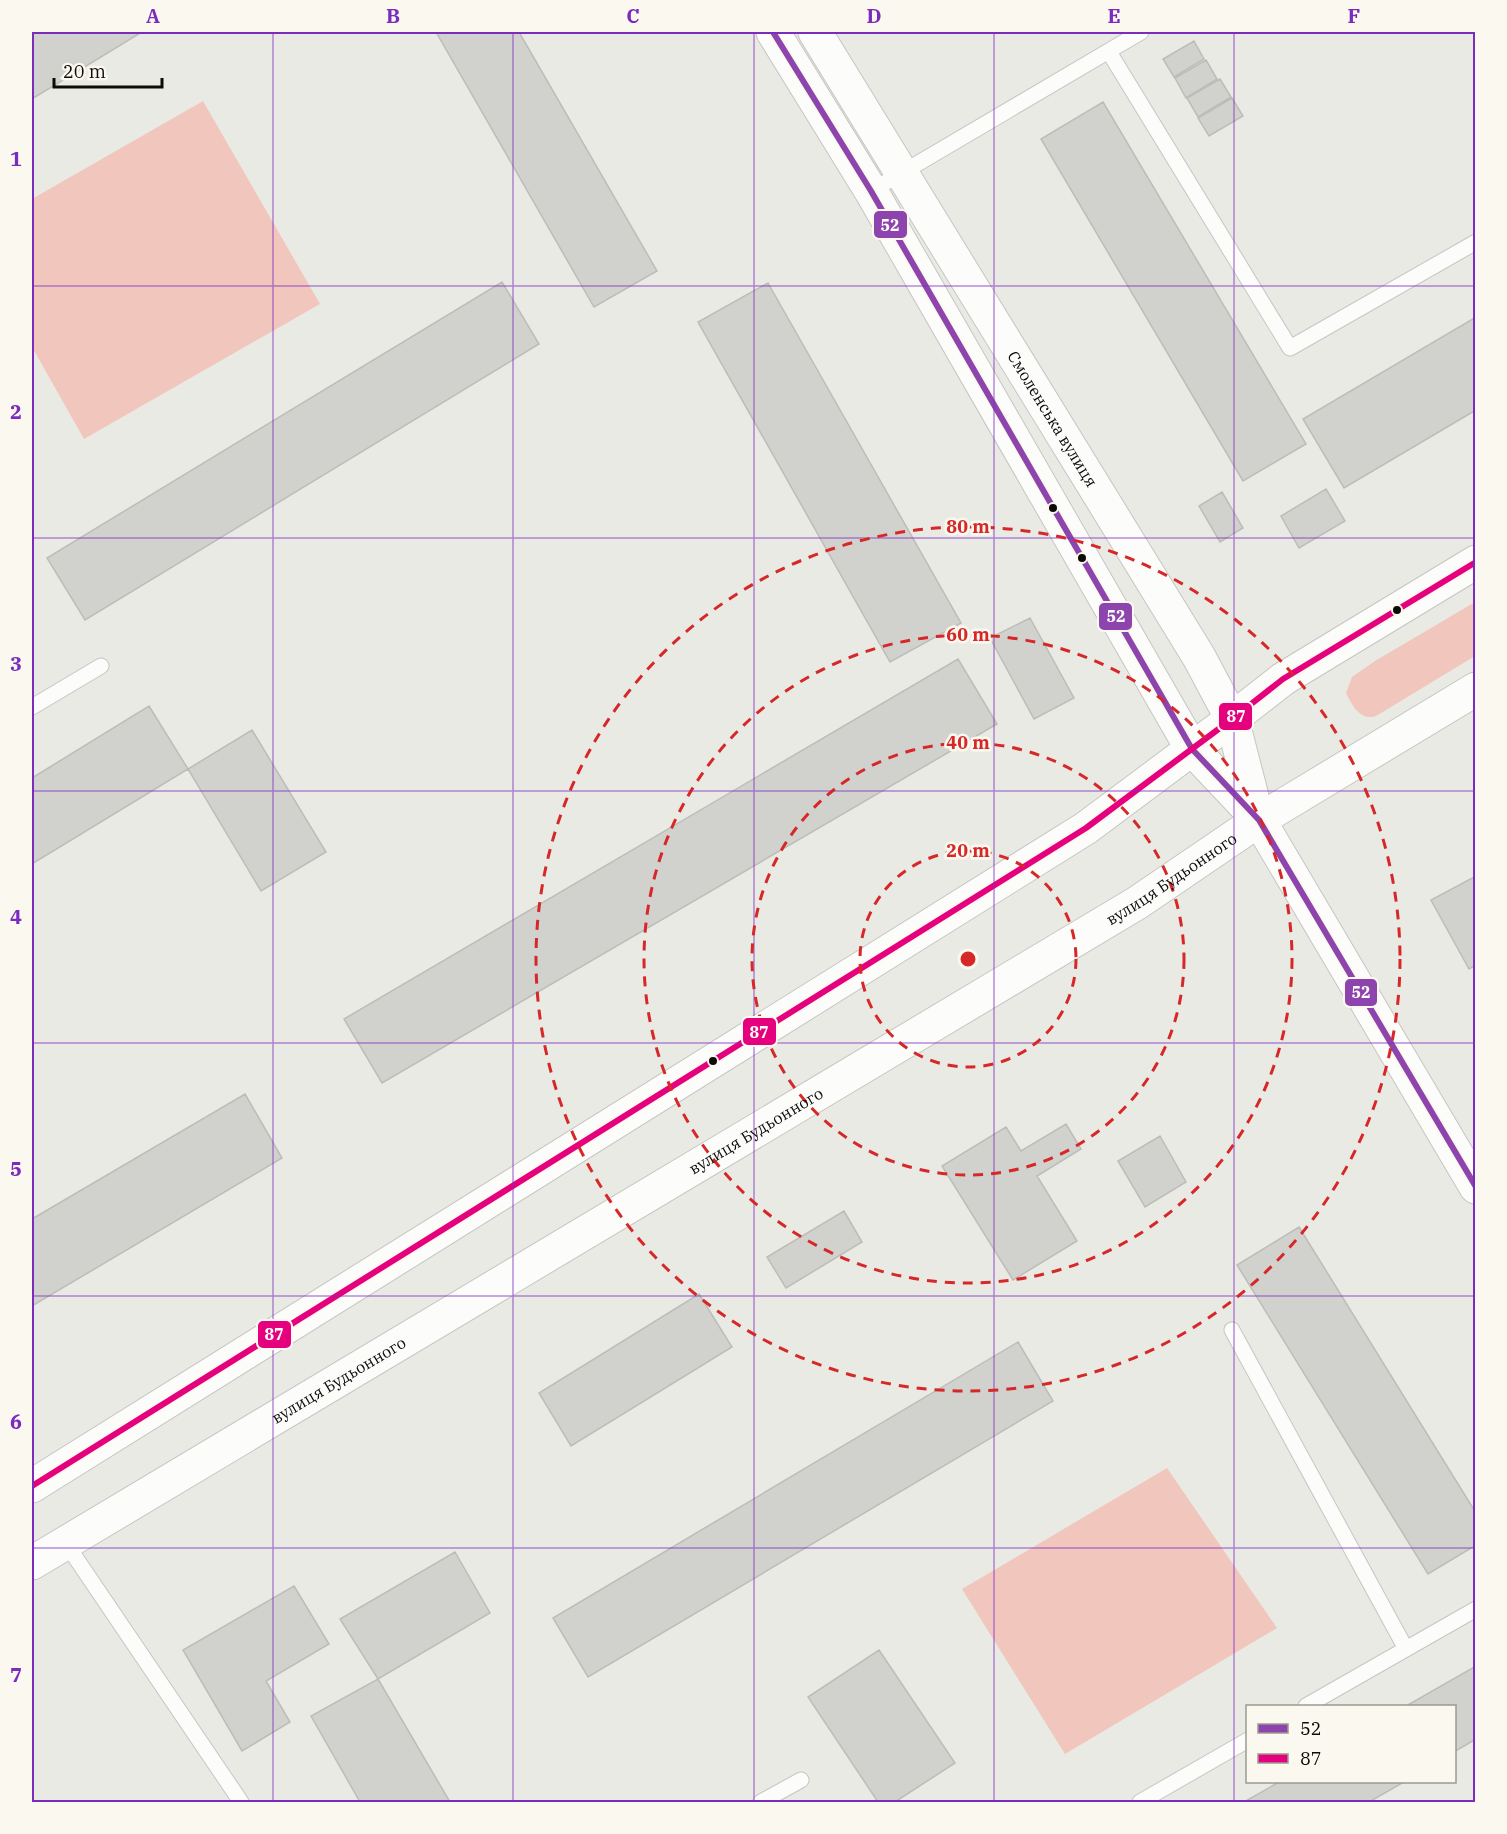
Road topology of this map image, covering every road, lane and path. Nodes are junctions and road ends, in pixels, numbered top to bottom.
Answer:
1 (773, 32) edge
2 (815, 32) edge
3 (1141, 32) edge
4 (1109, 52) junction
5 (901, 173) junction
6 (871, 191) junction
7 (1476, 242) edge
8 (1476, 562) edge
9 (101, 666) dead end
10 (1476, 689) edge
11 (32, 707) edge
12 (1232, 719) junction
13 (1192, 749) junction
14 (1258, 820) junction
15 (1476, 1187) edge
16 (1232, 1330) dead end
17 (32, 1486) edge
18 (65, 1542) junction
19 (32, 1563) edge
20 (1476, 1609) edge
21 (1406, 1649) junction
22 (1309, 1705) edge
23 (1246, 1741) edge
24 (801, 1780) dead end
25 (241, 1803) edge
26 (760, 1803) edge
27 (1140, 1803) edge

1 - 6 main road, Смоленська вулиця
2 - 5 main road, Смоленська вулиця
3 - 4 lane
4 - 5 lane
4 - 7 lane
5 - 6 lane
5 - 12 main road, Смоленська вулиця
6 - 13 main road, Смоленська вулиця
8 - 12 main road
9 - 11 lane
10 - 14 main road, вулиця Будьонного
12 - 13 main road
12 - 14 main road, Смоленська вулиця
13 - 14 main road, Смоленська вулиця
13 - 17 main road
14 - 15 main road, Смоленська вулиця
14 - 18 main road, вулиця Будьонного
16 - 21 lane
18 - 19 main road, вулиця Будьонного
18 - 25 lane
20 - 21 lane
21 - 22 lane
23 - 27 lane
24 - 26 lane

